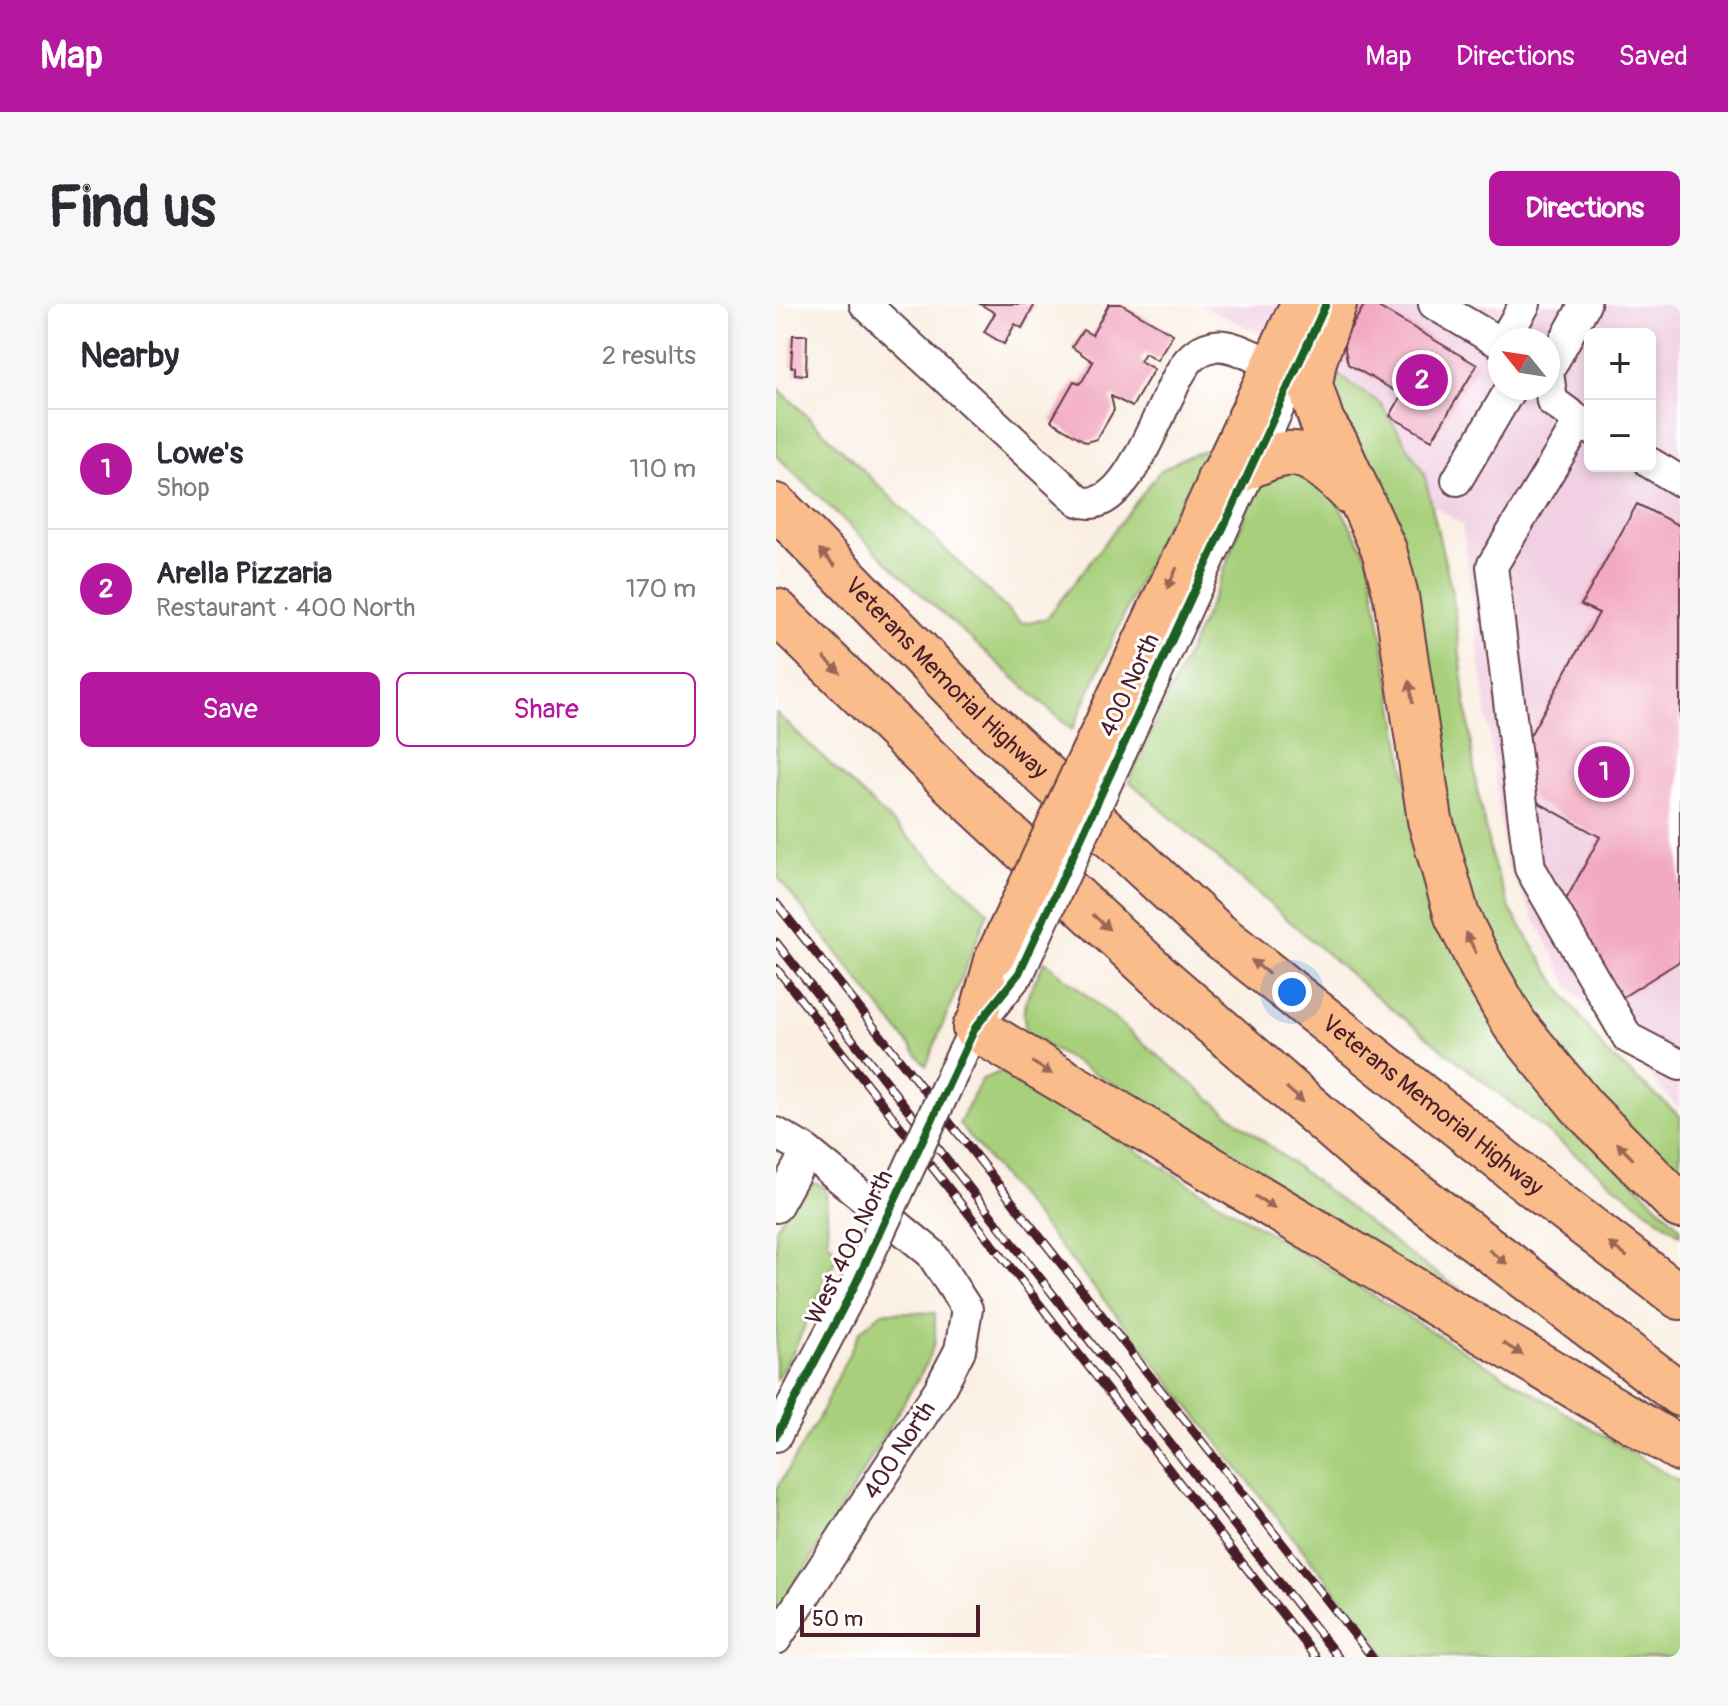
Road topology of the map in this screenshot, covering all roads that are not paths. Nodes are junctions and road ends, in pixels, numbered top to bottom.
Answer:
1 (865, 304) edge
2 (1300, 304) edge
3 (1326, 304) edge
4 (1334, 304) edge
5 (1434, 304) edge
6 (1525, 304) edge
7 (1585, 304) edge
8 (1510, 328) edge
9 (1488, 333) edge
10 (1560, 350) edge
11 (1272, 364) junction
12 (1504, 400) edge
13 (1552, 400) edge
14 (1584, 426) edge
15 (1656, 467) edge
16 (1235, 472) junction
17 (1457, 480) dead end
18 (1680, 481) edge
19 (776, 506) edge
20 (1367, 510) junction
21 (776, 611) edge
22 (975, 1028) junction
23 (1680, 1065) edge
24 (953, 1073) joint
25 (776, 1133) edge
26 (807, 1151) junction
27 (1680, 1206) edge
28 (776, 1207) edge
29 (1680, 1297) edge
30 (1680, 1394) edge
31 (776, 1436) edge
32 (1680, 1449) edge
33 (776, 1639) edge

1 - 11 street
2 - 11 main road, 400 North
3 - 16 street, 400 North
4 - 20 highway
5 - 9 street
6 - 8 street
7 - 10 street
11 - 16 main road, 400 North
12 - 17 street
13 - 14 street
14 - 23 street
15 - 18 street
16 - 20 highway
16 - 22 main road, 400 North, bridge
29 -> 19 highway, Veterans Memorial Highway
27 -> 20 highway
21 -> 30 highway
22 - 24 street, 400 North
22 -> 32 highway
24 - 31 street, West 400 North, bridge
25 - 26 street, 400 North
26 - 28 street
26 - 33 street, 400 North

